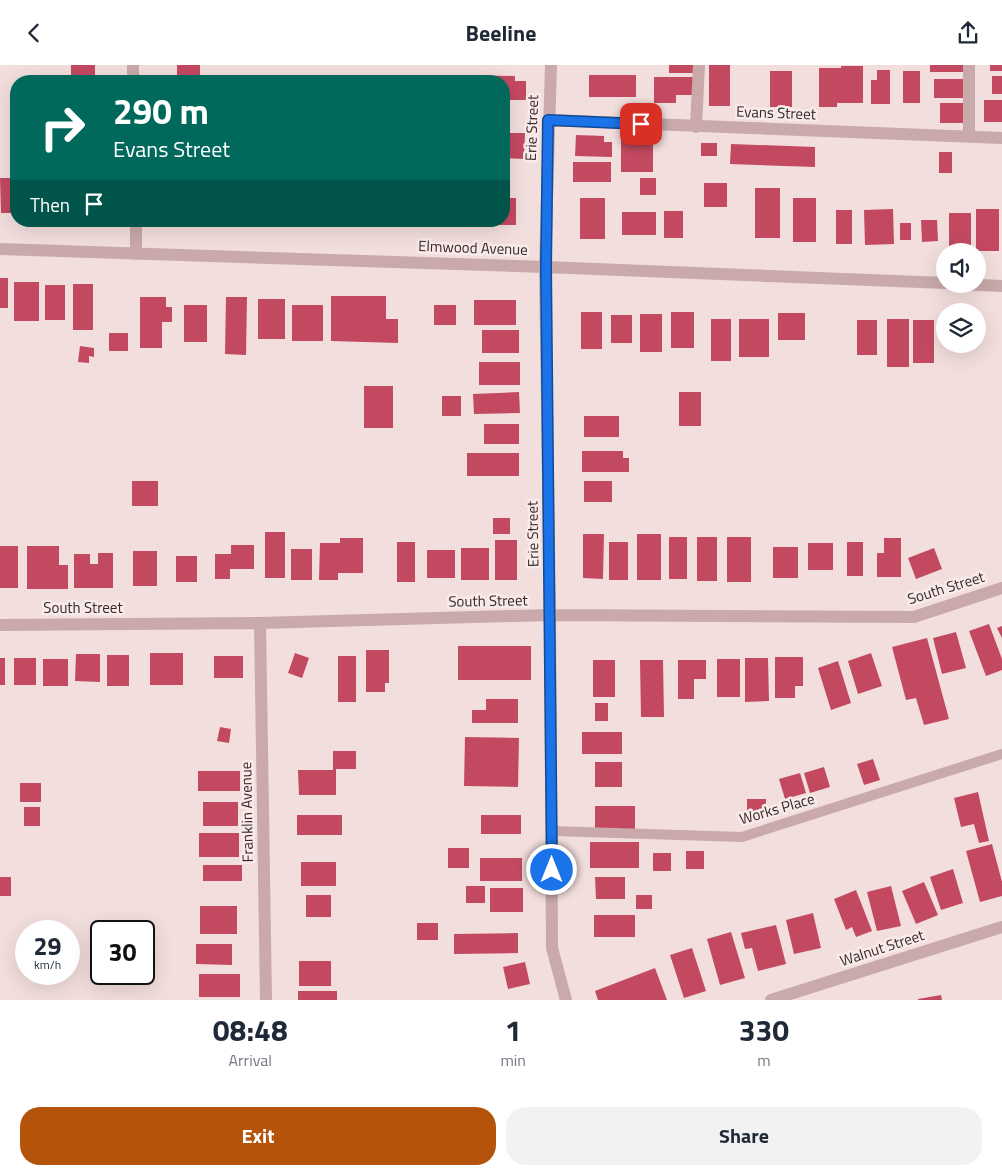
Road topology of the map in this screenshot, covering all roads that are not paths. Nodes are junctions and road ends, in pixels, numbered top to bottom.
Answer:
1 (551, 65) edge
2 (698, 65) edge
3 (970, 65) edge
4 (548, 120) junction
5 (696, 127) junction
6 (969, 137) junction
7 (1002, 138) edge
8 (136, 227) edge
9 (0, 249) edge
10 (136, 254) junction
11 (546, 267) junction
12 (936, 283) edge
13 (986, 285) edge
14 (1002, 285) edge
15 (1002, 588) edge
16 (550, 615) junction
17 (260, 623) junction
18 (0, 625) edge
19 (1002, 755) edge
20 (552, 831) junction
21 (1002, 927) edge
22 (266, 1000) edge
23 (566, 1000) edge
24 (771, 1000) edge

1 - 4 street, Erie Street
2 - 5 street
3 - 6 street
4 - 5 street, Evans Street
4 - 11 street, Erie Street
5 - 6 street, Evans Street
6 - 7 street, Evans Street
8 - 10 street
9 - 10 street, Elmwood Avenue
10 - 11 street, Elmwood Avenue
11 - 12 street, Elmwood Avenue
11 - 16 street, Erie Street
13 - 14 street
15 - 16 street, South Street
16 - 17 street, South Street
16 - 20 street, Erie Street
17 - 18 street, South Street
17 - 22 street, Franklin Avenue
19 - 20 lane, Works Place
20 - 23 street, Erie Street
21 - 24 street, Walnut Street

